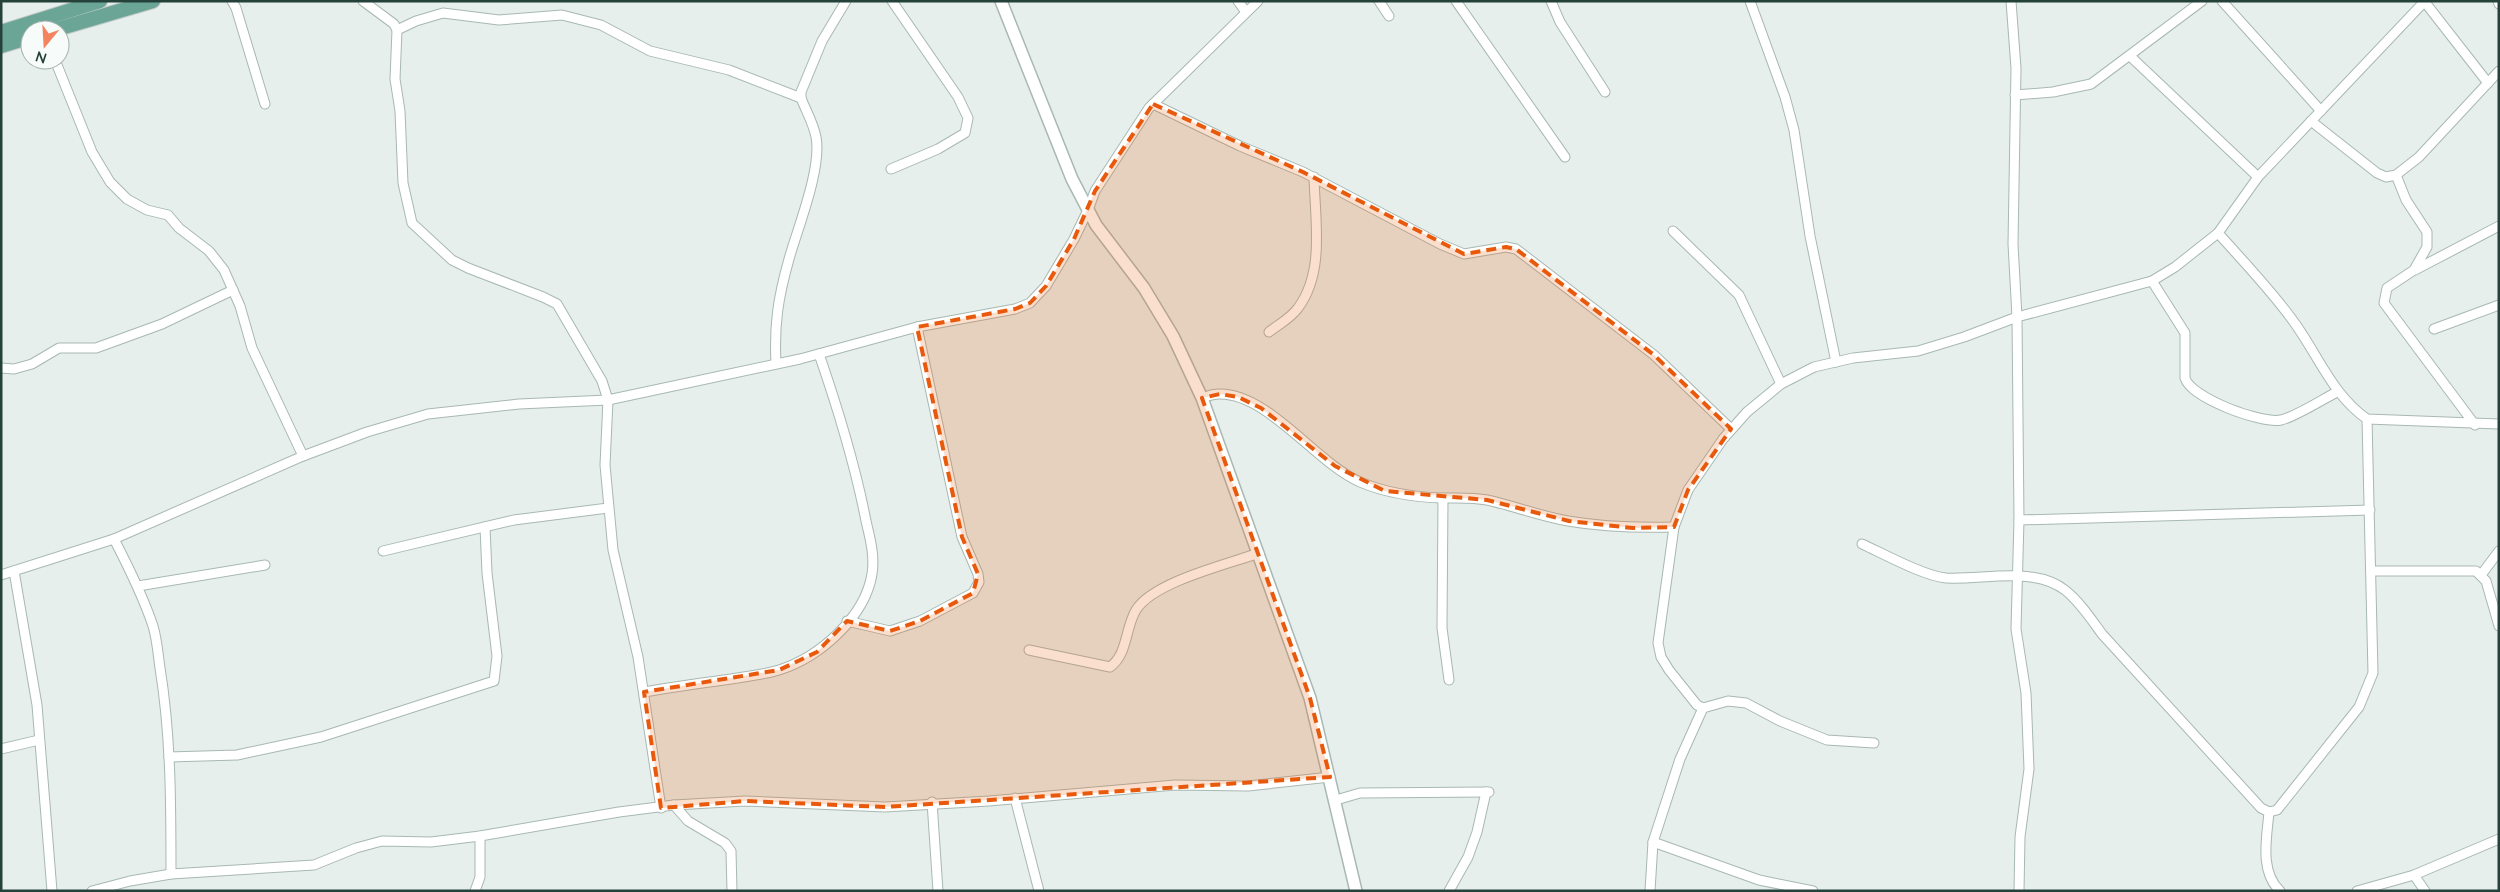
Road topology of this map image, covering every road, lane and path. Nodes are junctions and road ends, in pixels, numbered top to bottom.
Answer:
1 (100, 1) edge
2 (153, 1) edge
3 (232, 1) edge
4 (363, 1) edge
5 (846, 1) edge
6 (892, 1) edge
7 (1001, 1) edge
8 (1238, 1) edge
9 (1258, 1) edge
10 (1379, 1) edge
11 (1456, 1) edge
12 (1551, 1) edge
13 (1750, 1) edge
14 (2011, 1) edge
15 (2202, 1) edge
16 (2222, 1) edge
17 (2425, 1) edge
18 (76, 5) edge
19 (1246, 12) junction
20 (1389, 16) dead end
21 (70, 25) edge
22 (397, 30) junction
23 (1, 32) edge
24 (20, 40) edge
25 (1, 46) edge
26 (2130, 56) junction
27 (59, 70) edge
28 (2499, 71) edge
29 (2488, 83) junction
30 (1605, 92) dead end
31 (2015, 95) junction
32 (801, 98) junction
33 (265, 104) dead end
34 (1153, 104) junction
35 (2320, 111) junction
36 (2311, 121) junction
37 (1565, 157) dead end
38 (891, 169) dead end
39 (2396, 175) junction
40 (1314, 177) junction
41 (2258, 177) junction
42 (1088, 210) junction
43 (2499, 226) edge
44 (1673, 231) dead end
45 (2218, 233) junction
46 (2414, 270) junction
47 (2152, 281) junction
48 (233, 290) junction
49 (2499, 305) edge
50 (2017, 318) junction
51 (917, 327) junction
52 (2434, 329) dead end
53 (1269, 332) dead end
54 (819, 354) junction
55 (1836, 362) junction
56 (776, 364) junction
57 (1, 368) edge
58 (1782, 384) junction
59 (2337, 392) junction
60 (1202, 398) junction
61 (608, 400) junction
62 (2367, 419) junction
63 (2499, 424) edge
64 (2475, 425) junction
65 (1731, 429) junction
66 (303, 456) junction
67 (1443, 498) junction
68 (608, 508) junction
69 (2370, 510) junction
70 (2019, 520) junction
71 (485, 527) junction
72 (1674, 527) junction
73 (114, 539) junction
74 (1862, 544) dead end
75 (383, 551) dead end
76 (2499, 551) edge
77 (1259, 553) junction
78 (264, 565) dead end
79 (14, 571) junction
80 (2371, 571) junction
81 (1, 575) edge
82 (2481, 575) junction
83 (2017, 577) junction
84 (138, 586) junction
85 (847, 621) junction
86 (2499, 626) edge
87 (1029, 650) dead end
88 (1449, 680) dead end
89 (644, 692) junction
90 (1703, 708) junction
91 (39, 740) junction
92 (1874, 742) dead end
93 (1, 749) edge
94 (169, 757) junction
95 (1330, 777) junction
96 (1015, 798) junction
97 (1336, 800) junction
98 (932, 802) junction
99 (674, 805) junction
100 (661, 808) junction
101 (2269, 812) junction
102 (480, 836) junction
103 (2499, 839) edge
104 (1653, 842) junction
105 (171, 874) junction
106 (2414, 875) junction
107 (52, 891) edge
108 (92, 891) edge
109 (475, 891) edge
110 (732, 891) edge
111 (938, 891) edge
112 (1039, 891) edge
113 (1356, 891) edge
114 (1449, 891) edge
115 (1650, 891) edge
116 (1813, 891) edge
117 (2019, 891) edge
118 (2280, 891) edge
119 (2357, 891) edge
120 (2425, 891) edge

1 - 18 main road
2 - 21 main road
3 - 33 street
4 - 22 street
5 - 32 street
6 - 38 street
7 - 42 street
8 - 19 street
9 - 19 street
10 - 20 street
11 - 37 street
12 - 30 street
13 - 55 street
14 - 31 street
15 - 26 street
16 - 35 street
17 - 29 street
17 - 35 street
18 - 23 main road
19 - 34 street
22 - 32 street
22 - 61 street
24 - 25 main road
26 - 31 street
26 - 41 street
27 - 48 street
28 - 29 street
29 - 39 street
31 - 50 street
32 - 56 street
34 - 40 street
34 - 42 street
35 - 36 street
36 - 39 street
36 - 41 street
39 - 46 street
40 - 53 street
40 - 65 street
41 - 45 street
42 - 51 street
42 - 60 street
43 - 46 street
44 - 58 street
45 - 47 street
45 - 59 street
46 - 64 street
47 - 50 street
47 - 59 street
48 - 57 street
48 - 66 street
49 - 52 street
50 - 55 street
50 - 70 street
51 - 54 street
51 - 85 street
54 - 56 street
54 - 85 street
55 - 58 street
56 - 61 street
58 - 65 street
59 - 62 street
60 - 67 street
60 - 77 street
61 - 66 street
61 - 68 street
62 - 64 street
62 - 69 street
63 - 64 street
65 - 72 street
66 - 73 street
67 - 72 street
67 - 88 street
68 - 71 street
68 - 89 street
69 - 70 street
69 - 80 street
70 - 83 street
71 - 75 street
71 - 94 street
72 - 90 street
73 - 79 street
73 - 84 street
74 - 83 street
76 - 82 street
77 - 87 street
77 - 95 street
78 - 84 street
79 - 81 street
79 - 91 street
80 - 82 street
80 - 101 street
82 - 86 street
83 - 101 street
83 - 117 street
84 - 94 street
85 - 89 street
89 - 100 street
90 - 92 street
90 - 104 street
91 - 93 street
91 - 107 street
94 - 105 street
95 - 96 street
95 - 97 street
96 - 98 street
96 - 112 street
97 - 113 street
97 - 114 street
98 - 99 street
98 - 111 street
99 - 100 street
99 - 110 street
100 - 102 street
101 - 118 street
102 - 105 street
102 - 109 street
103 - 106 street
104 - 115 street
104 - 116 street
105 - 108 street
106 - 119 street
106 - 120 street

